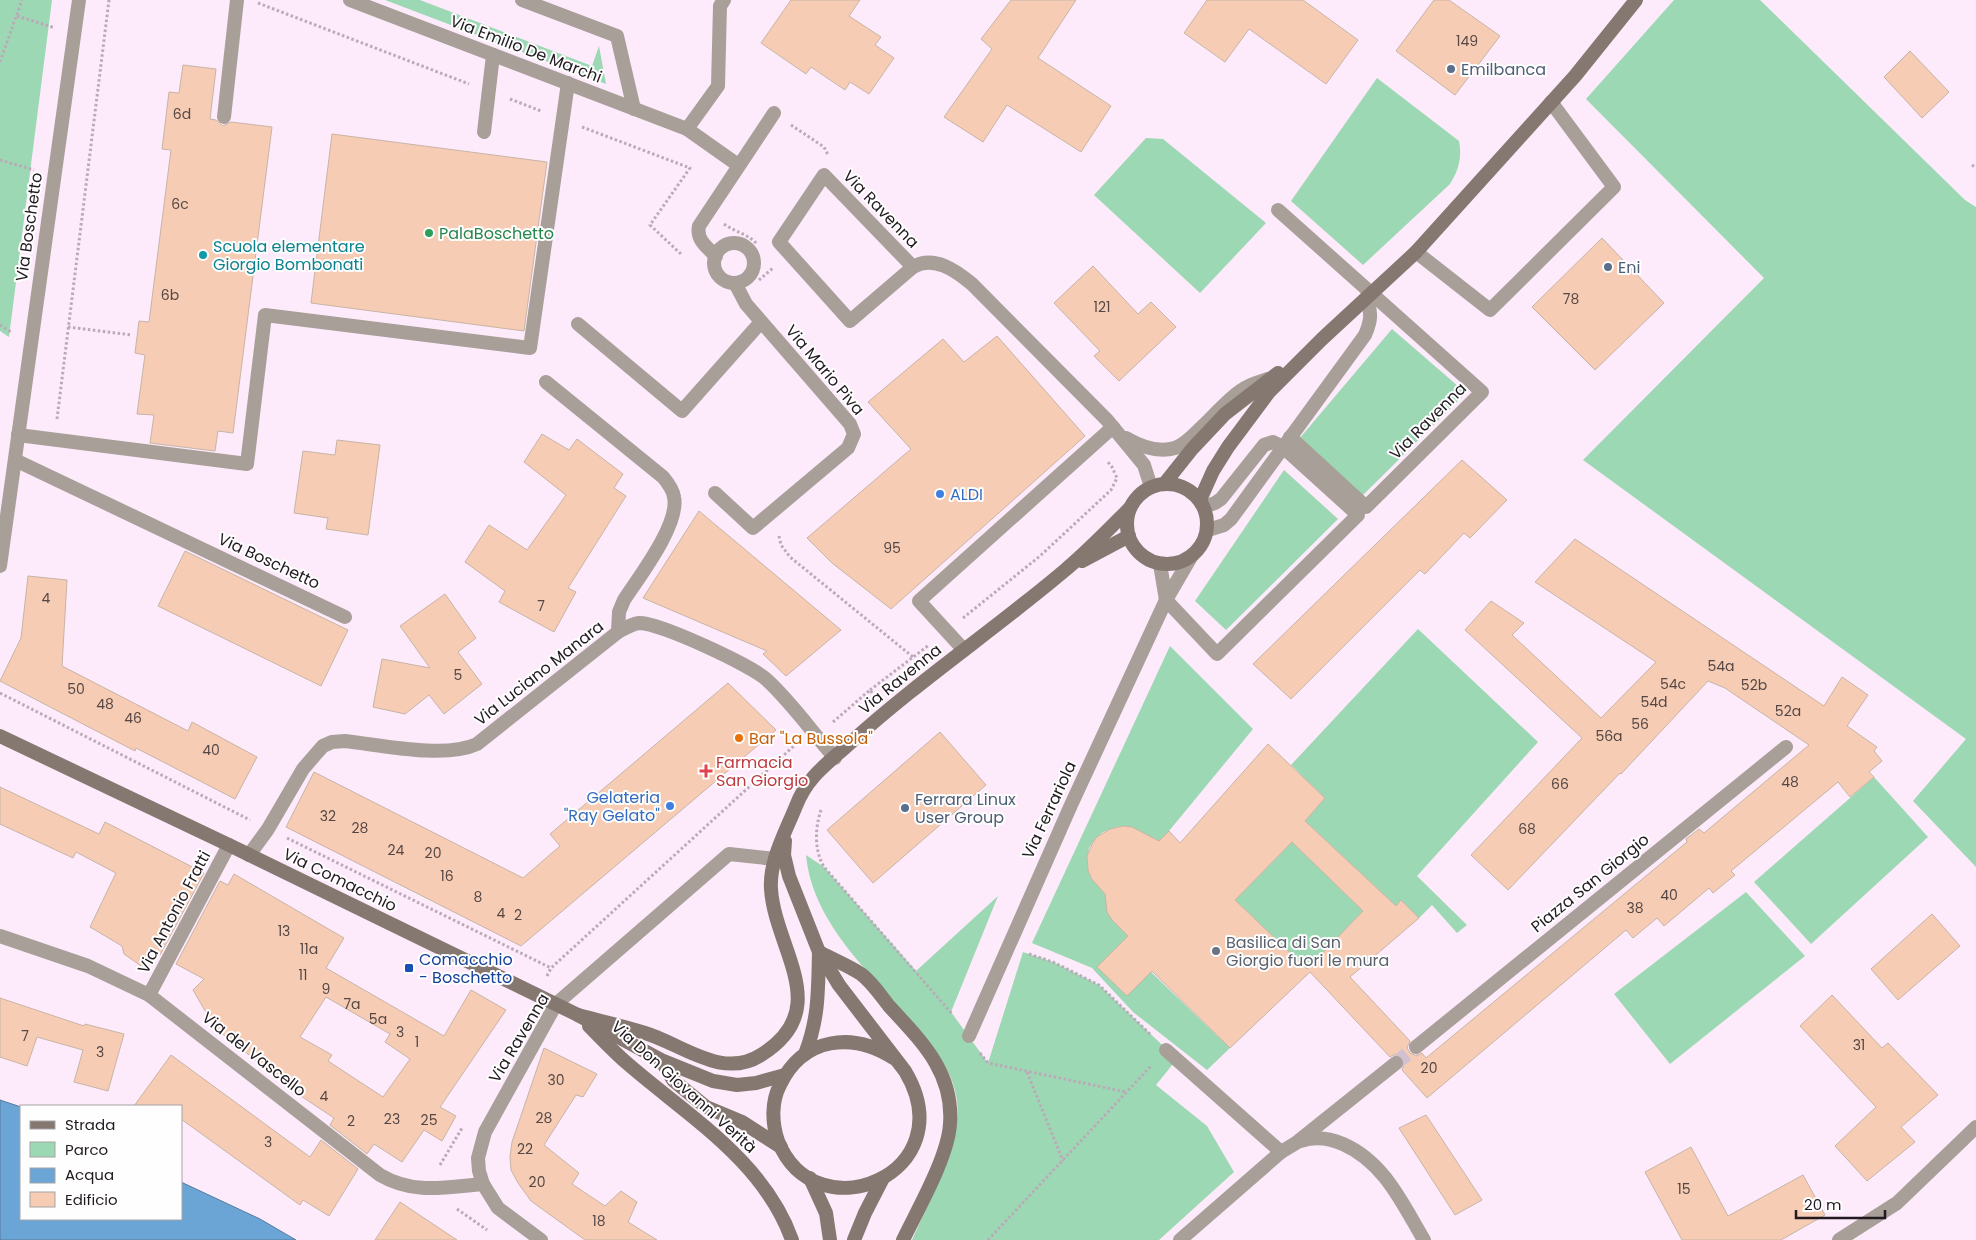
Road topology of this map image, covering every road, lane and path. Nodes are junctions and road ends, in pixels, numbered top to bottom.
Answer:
1 (22, 0) edge
2 (79, 0) edge
3 (109, 0) edge
4 (237, 0) edge
5 (250, 0) edge
6 (350, 0) edge
7 (522, 0) edge
8 (724, 0) edge
9 (1636, 0) edge
10 (17, 16) junction
11 (74, 35) junction
12 (493, 55) junction
13 (0, 62) edge
14 (568, 83) junction
15 (489, 91) junction
16 (1551, 102) junction
17 (634, 109) junction
18 (774, 113) joint
19 (224, 117) dead end
20 (563, 120) junction
21 (687, 129) junction
22 (484, 132) dead end
23 (0, 160) edge
24 (1972, 164) dead end
25 (738, 165) junction
26 (1976, 168) edge
27 (824, 175) junction
28 (54, 176) junction
29 (1278, 210) dead end
30 (707, 212) junction
31 (758, 247) dead end
32 (1416, 252) junction
33 (716, 256) junction
34 (769, 260) dead end
35 (913, 267) junction
36 (735, 283) junction
37 (752, 286) dead end
38 (1369, 296) junction
39 (761, 322) junction
40 (578, 324) dead end
41 (68, 327) junction
42 (132, 335) dead end
43 (1322, 339) junction
44 (1271, 378) junction
45 (546, 382) dead end
46 (1117, 430) junction
47 (18, 435) junction
48 (54, 440) junction
49 (1286, 442) junction
50 (1092, 446) junction
51 (15, 460) junction
52 (1166, 484) junction
53 (1151, 487) junction
54 (715, 494) dead end
55 (1202, 503) junction
56 (1130, 508) junction
57 (782, 528) dead end
58 (1208, 530) junction
59 (1129, 536) junction
60 (1191, 557) junction
61 (1160, 564) junction
62 (0, 566) edge
63 (1066, 570) junction
64 (1166, 600) junction
65 (345, 617) dead end
66 (947, 631) junction
67 (618, 632) junction
68 (964, 650) junction
69 (913, 657) junction
70 (870, 690) junction
71 (887, 712) junction
72 (810, 730) junction
73 (0, 736) edge
74 (1786, 747) dead end
75 (834, 758) junction
76 (824, 802) dead end
77 (786, 830) junction
78 (230, 845) junction
79 (249, 855) junction
80 (775, 859) junction
81 (0, 936) edge
82 (1007, 946) junction
83 (819, 952) junction
84 (551, 968) dead end
85 (149, 995) junction
86 (556, 1004) junction
87 (578, 1015) junction
88 (969, 1036) junction
89 (1416, 1047) tunnel mouth
90 (1166, 1050) junction
91 (805, 1054) junction
92 (894, 1059) junction
93 (662, 1060) junction
94 (1396, 1063) tunnel mouth
95 (1026, 1071) junction
96 (785, 1074) junction
97 (1126, 1092) junction
98 (1976, 1127) edge
99 (1296, 1144) junction
100 (781, 1147) junction
101 (1281, 1152) junction
102 (1063, 1161) junction
103 (810, 1178) junction
104 (883, 1178) junction
105 (483, 1184) junction
106 (541, 1240) edge
107 (792, 1240) edge
108 (830, 1240) edge
109 (854, 1240) edge
110 (903, 1240) edge
111 (988, 1240) edge
112 (1180, 1240) edge
113 (1424, 1240) edge
114 (1839, 1240) edge

1 - 10 path
2 - 11 street, Via Boschetto
3 - 41 path
4 - 19 street
5 - 15 path
6 - 12 street, Via Emilio De Marchi
7 - 17 street, Via Emilio De Marchi
8 - 21 street
9 - 16 main road, Via Ravenna
10 - 11 path
10 - 13 path
11 - 28 street, Via Boschetto
12 - 14 street, Via Emilio De Marchi
12 - 15 street
14 - 17 street, Via Emilio De Marchi
14 - 20 street
15 - 20 path
15 - 22 street
16 - 32 main road, Via Ravenna
16 - 32 street
17 - 21 street, Via Emilio De Marchi
18 - 25 street, Via Mario Piva
18 - 27 path
20 - 48 street
21 - 25 street
23 - 28 path
24 - 26 path
25 - 30 street, Via Mario Piva
27 - 35 street, Via Ravenna
27 - 35 street, Via Ravenna
28 - 47 street, Via Boschetto
29 - 38 street, Via Ravenna
30 - 31 path
30 - 33 street, Via Mario Piva
32 - 38 main road, Via Ravenna
33 - 36 street, Via Mario Piva
33 - 36 street
34 - 37 path
35 - 46 street, Via Ravenna
36 - 39 street, Via Mario Piva
38 - 43 main road, Via Ravenna
38 - 49 street
38 - 49 street, Via Ravenna
39 - 40 street, Via Mario Piva
39 - 54 street, Via Mario Piva
41 - 42 path
41 - 48 path
43 - 44 main road, Via Ravenna
43 - 55 main road, Via Ravenna
44 - 46 street, Via Ravenna
44 - 52 main road, Via Ravenna
45 - 67 street, Via Luciano Manara
46 - 50 street, Via Ravenna
46 - 53 street, Via Ravenna
47 - 48 street
47 - 51 street, Via Boschetto
49 - 55 street
49 - 58 street
49 - 64 street
50 - 66 path
50 - 66 street, Via Ravenna
51 - 62 street, Via Boschetto
51 - 65 street, Via Boschetto
52 - 53 main road
52 - 55 main road
53 - 56 main road, Via Ravenna
55 - 58 main road
56 - 59 main road
56 - 63 main road, Via Ravenna
57 - 69 path
58 - 60 main road
59 - 61 main road
59 - 63 main road, Via Ravenna
60 - 61 main road
60 - 64 street, Via Ferrariola
61 - 64 street
63 - 68 main road, Via Ravenna
64 - 82 street, Via Ferrariola
66 - 68 street, Via Ravenna
66 - 69 path
67 - 72 street
67 - 79 street, Via Luciano Manara
68 - 71 main road, Via Ravenna
69 - 70 path
70 - 71 path
70 - 72 path
71 - 75 main road, Via Ravenna
72 - 75 street
72 - 84 path
73 - 78 main road, Via Comacchio
74 - 89 street, Piazza San Giorgio
75 - 77 main road, Via Ravenna
76 - 88 path
77 - 80 main road, Via Ravenna
77 - 83 main road, Via Ravenna
78 - 79 main road, Via Comacchio
78 - 85 street, Via Antonio Fratti
79 - 86 main road, Via Comacchio
80 - 86 street, Via Ravenna
80 - 87 main road, Via Ravenna
81 - 85 street, Via del Vascello
82 - 88 street, Via Ferrariola
82 - 90 path
83 - 91 main road, Via Ravenna
83 - 92 main road, Via Ravenna
83 - 110 main road
85 - 105 street, Via del Vascello
86 - 87 main road, Via Comacchio
86 - 105 street, Via Ravenna
87 - 93 main road, Via Comacchio
87 - 107 main road, Via Don Giovanni Verità
88 - 95 path
90 - 97 path
90 - 101 street
91 - 92 main road, Via Ravenna
91 - 96 main road, Via Ravenna
92 - 104 main road, Via Ravenna
93 - 96 main road, Via Comacchio
93 - 100 main road
94 - 99 street
95 - 97 path
95 - 102 path
96 - 100 main road, Via Ravenna
97 - 102 path
98 - 114 street
99 - 101 street
99 - 113 street
100 - 103 main road, Via Ravenna
101 - 112 street
102 - 111 path
103 - 104 main road, Via Ravenna
103 - 108 main road, Via Ravenna
104 - 109 main road, Via Ravenna
105 - 106 street, Via Ravenna

